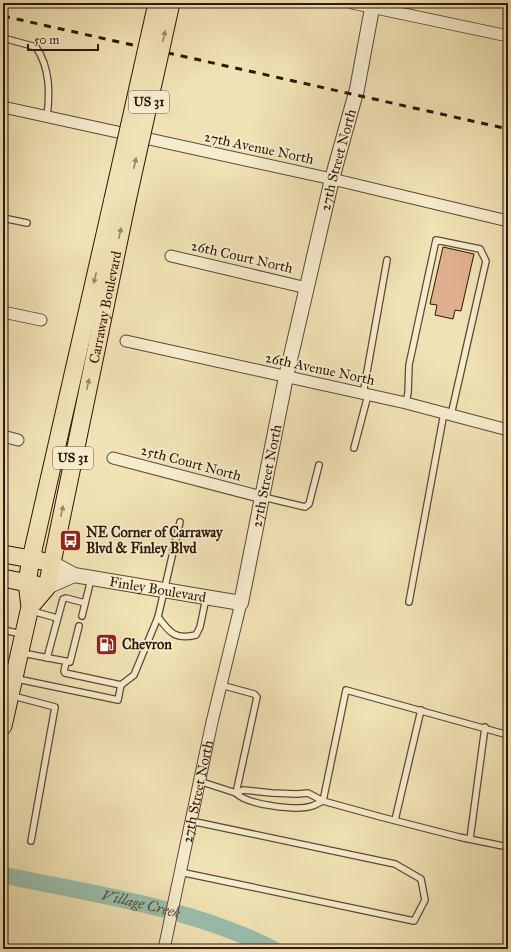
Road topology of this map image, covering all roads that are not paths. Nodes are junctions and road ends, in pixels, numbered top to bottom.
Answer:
1 (157, 3) edge
2 (171, 3) edge
3 (352, 3) edge
4 (372, 5) edge
5 (508, 36) edge
6 (3, 38) edge
7 (3, 107) edge
8 (47, 117) junction
9 (332, 179) junction
10 (120, 200) junction
11 (3, 218) edge
12 (508, 221) edge
13 (27, 223) dead end
14 (171, 256) dead end
15 (387, 260) dead end
16 (307, 288) junction
17 (3, 312) edge
18 (41, 320) dead end
19 (126, 341) dead end
20 (286, 378) junction
21 (365, 394) junction
22 (406, 403) junction
23 (447, 414) junction
24 (508, 430) edge
25 (3, 436) edge
26 (18, 440) dead end
27 (354, 448) dead end
28 (113, 458) dead end
29 (319, 465) dead end
30 (262, 497) junction
31 (180, 522) dead end
32 (3, 554) edge
33 (31, 559) junction
34 (52, 563) junction
35 (74, 576) junction
36 (3, 578) edge
37 (91, 578) junction
38 (27, 582) junction
39 (47, 587) junction
40 (165, 591) junction
41 (206, 598) junction
42 (409, 602) dead end
43 (85, 603) junction
44 (241, 603) junction
45 (30, 609) junction
46 (82, 616) dead end
47 (158, 617) junction
48 (57, 618) junction
49 (79, 626) dead end
50 (3, 630) edge
51 (24, 634) junction
52 (20, 653) junction
53 (47, 658) junction
54 (66, 662) junction
55 (9, 677) edge
56 (121, 685) junction
57 (221, 685) junction
58 (10, 695) junction
59 (421, 710) junction
60 (3, 726) edge
61 (485, 727) junction
62 (508, 735) edge
63 (199, 781) junction
64 (236, 793) junction
65 (323, 801) junction
66 (395, 820) junction
67 (190, 821) junction
68 (470, 839) junction
69 (31, 840) dead end
70 (508, 847) edge
71 (180, 872) junction
72 (164, 949) edge

1 - 10 main road, Carraway Boulevard / US 31, bridge
10 -> 2 main road, Carraway Boulevard / US 31, bridge
3 - 4 street
4 - 5 street
4 - 9 street, 27th Street North
6 - 8 lane
7 - 8 street, 27th Avenue North
8 - 9 street, 27th Avenue North
9 - 12 street, 27th Avenue North
9 - 16 street, 27th Street North
10 -> 33 main road, Carraway Boulevard / US 31
34 -> 10 main road, Carraway Boulevard / US 31
11 - 13 lane
14 - 16 street, 26th Court North
15 - 21 lane
16 - 20 street, 27th Street North
17 - 18 street
19 - 20 street, 26th Avenue North
20 - 21 street, 26th Avenue North
20 - 30 street, 27th Street North
21 - 22 street, 26th Avenue North
21 - 27 lane
22 - 23 street, 26th Avenue North
22 - 23 lane
23 - 24 street, 26th Avenue North
23 - 42 lane
25 - 26 street
28 - 30 street, 25th Court North
29 - 30 lane
30 - 44 street, 27th Street North
31 - 40 lane
32 - 33 main road, Finley Boulevard
33 - 34 main road, Finley Boulevard
33 - 38 main road, Carraway Boulevard / US 31
34 - 35 street, Finley Boulevard
34 - 39 main road, Carraway Boulevard / US 31
35 - 37 street, Finley Boulevard
35 - 39 street, Finley Boulevard
36 - 38 main road
37 - 40 street, Finley Boulevard
37 - 43 lane
38 - 39 main road
38 - 45 main road, Carraway Boulevard / US 31
39 - 45 main road, Carraway Boulevard / US 31
40 - 41 street, Finley Boulevard
40 - 47 lane
41 - 44 street, Finley Boulevard
41 - 47 lane
43 - 46 lane
43 - 48 lane
44 - 57 street, 27th Street North
45 - 48 lane
45 - 51 main road, Carraway Boulevard / US 31
47 - 56 lane
48 - 53 lane
49 - 54 lane
50 - 51 lane
51 - 52 main road, Carraway Boulevard / US 31
52 - 53 lane
52 - 55 main road, Carraway Boulevard / US 31
53 - 54 lane
54 - 56 lane
55 - 56 lane
55 - 58 main road, Carraway Boulevard / US 31
57 - 63 street, 27th Street North
57 - 64 lane
58 - 60 main road, Carraway Boulevard / US 31
58 - 69 lane
59 - 61 lane
59 - 65 lane
59 - 66 lane
61 - 62 lane
61 - 68 lane
63 - 64 lane
63 - 67 street, 27th Street North
64 - 65 lane
64 - 65 lane
65 - 66 lane
66 - 68 lane
67 - 71 street, 27th Street North
67 - 71 lane
68 - 70 lane
71 - 72 street, 27th Street North

